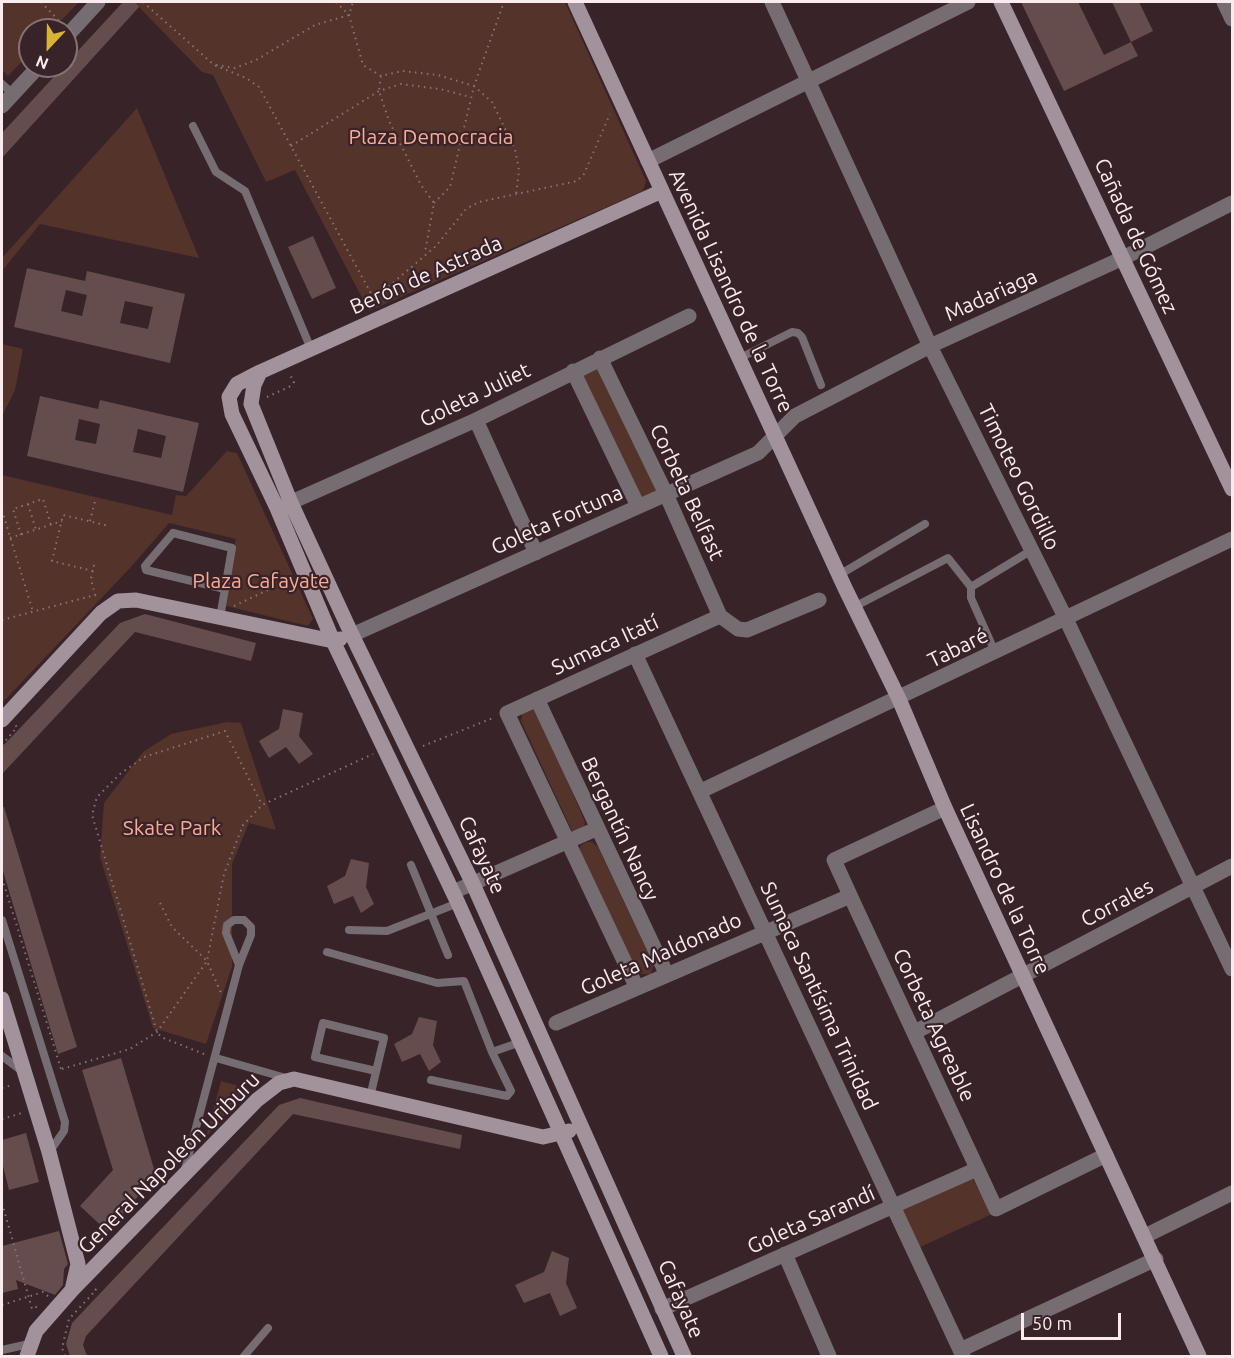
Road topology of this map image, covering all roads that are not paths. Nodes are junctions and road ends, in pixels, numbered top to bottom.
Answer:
1 (98, 2) edge
2 (575, 2) edge
3 (772, 2) edge
4 (968, 2) edge
5 (1001, 2) edge
6 (1224, 2) edge
7 (1233, 19) edge
8 (78, 24) edge
9 (22, 78) edge
10 (810, 81) junction
11 (7, 89) edge
12 (2, 106) edge
13 (193, 126) dead end
14 (648, 161) junction
15 (662, 191) junction
16 (1233, 203) edge
17 (1123, 258) junction
18 (689, 316) dead end
19 (930, 346) junction
20 (311, 349) junction
21 (600, 358) junction
22 (740, 358) junction
23 (573, 371) junction
24 (260, 372) junction
25 (821, 385) dead end
26 (232, 414) joint
27 (476, 420) junction
28 (776, 438) junction
29 (1233, 489) edge
30 (666, 494) junction
31 (284, 505) junction
32 (638, 506) junction
33 (925, 524) dead end
34 (1233, 538) edge
35 (1032, 550) junction
36 (536, 553) junction
37 (839, 575) junction
38 (971, 587) junction
39 (225, 589) junction
40 (819, 600) dead end
41 (854, 607) junction
42 (720, 615) junction
43 (225, 618) junction
44 (1066, 619) junction
45 (351, 635) junction
46 (333, 641) junction
47 (996, 653) junction
48 (635, 654) junction
49 (537, 699) junction
50 (899, 699) junction
51 (2, 720) edge
52 (701, 791) junction
53 (945, 808) junction
54 (596, 829) junction
55 (567, 841) junction
56 (411, 865) dead end
57 (1233, 866) edge
58 (473, 884) junction
59 (1193, 886) junction
60 (850, 896) junction
61 (456, 897) junction
62 (430, 913) junction
63 (2, 920) edge
64 (349, 930) dead end
65 (766, 931) junction
66 (327, 952) dead end
67 (448, 955) dead end
68 (239, 965) junction
69 (1233, 969) edge
70 (667, 975) junction
71 (1023, 978) junction
72 (637, 988) junction
73 (2, 999) edge
74 (556, 1023) dead end
75 (915, 1032) junction
76 (521, 1042) junction
77 (492, 1052) junction
78 (2, 1056) edge
79 (216, 1058) junction
80 (376, 1071) junction
81 (26, 1073) junction
82 (294, 1080) junction
83 (431, 1080) dead end
84 (370, 1097) junction
85 (581, 1126) junction
86 (563, 1134) junction
87 (49, 1152) junction
88 (1106, 1155) junction
89 (977, 1168) junction
90 (182, 1178) junction
91 (1233, 1193) edge
92 (891, 1207) junction
93 (1145, 1236) junction
94 (785, 1254) junction
95 (1156, 1259) junction
96 (72, 1290) junction
97 (662, 1309) junction
98 (268, 1328) dead end
99 (2, 1350) edge
100 (28, 1350) edge
101 (962, 1353) edge
102 (657, 1355) edge
103 (244, 1356) edge
104 (684, 1356) edge
105 (829, 1356) edge
106 (1199, 1356) edge

1 - 8 street
2 - 14 street
3 - 10 street, Timoteo Gordillo
4 - 10 street
5 - 17 street, Cañada de Gómez
6 - 7 street
9 - 11 street
10 - 14 street
10 - 19 street, Timoteo Gordillo
11 - 12 street
13 - 20 lane
14 - 15 street, Avenida Lisandro de la Torre
15 - 20 street, Berón de Astrada
15 - 22 street, Avenida Lisandro de la Torre
16 - 17 street, Madariaga
17 - 19 street, Madariaga
17 - 29 street, Cañada de Gómez
18 - 21 street, Goleta Juliet
19 - 28 street, Madariaga
19 - 35 street, Timoteo Gordillo
20 - 24 street, Berón de Astrada
21 - 23 street, Goleta Juliet
21 - 30 street, Corbeta Belfast
22 - 25 lane
22 - 28 street, Avenida Lisandro de la Torre
23 - 27 street, Goleta Juliet
23 - 32 street
24 - 26 street, Berón de Astrada
24 - 31 street, Cafayate
26 - 31 street, Cafayate
27 - 31 street, Goleta Juliet
27 - 36 street
28 - 30 street, Goleta Fortuna
28 - 37 street, Lisandro de la Torre
30 - 32 street, Goleta Fortuna
30 - 42 street, Corbeta Belfast
31 - 45 street, Cafayate
31 - 46 street, Cafayate
32 - 36 street, Goleta Fortuna
33 - 37 lane
34 - 44 street, Tabaré
35 - 38 lane
35 - 44 street, Timoteo Gordillo
36 - 45 street, Goleta Fortuna
37 - 41 street, Lisandro de la Torre
38 - 41 lane
38 - 47 lane
39 - 39 lane
39 - 43 lane
40 - 42 street
41 - 50 street, Lisandro de la Torre
42 - 48 street, Sumaca Itatí
43 - 46 street
43 - 51 street
44 - 47 street, Tabaré
44 - 59 street, Timoteo Gordillo
45 - 46 street
45 - 58 street, Cafayate
46 - 61 street, Cafayate
47 - 50 street, Tabaré
48 - 49 street, Sumaca Itatí
48 - 52 street, Sumaca Santísima Trinidad
49 - 54 street, Bergantín Nancy
49 - 55 street, Sumaca Itatí
50 - 52 street, Tabaré
50 - 53 street, Lisandro de la Torre
52 - 65 street, Sumaca Santísima Trinidad
53 - 60 street, Corbeta Agreable
53 - 71 street, Lisandro de la Torre
54 - 55 street
54 - 70 street, Bergantín Nancy
55 - 58 street
55 - 72 street
56 - 62 lane
57 - 59 street, Corrales
58 - 61 street
58 - 85 street, Cafayate
59 - 69 street, Timoteo Gordillo
59 - 71 street, Corrales
60 - 65 street, Goleta Maldonado
60 - 75 street, Corbeta Agreable
61 - 62 lane
61 - 76 street, Cafayate
62 - 64 lane
62 - 67 lane
63 - 87 lane
65 - 70 street, Goleta Maldonado
65 - 92 street, Sumaca Santísima Trinidad
66 - 77 lane
68 - 68 lane
68 - 79 lane
70 - 72 street, Goleta Maldonado
71 - 75 street, Corrales
71 - 88 street, Lisandro de la Torre
72 - 74 street, Goleta Maldonado
73 - 81 street
75 - 89 street, Corbeta Agreable
76 - 77 lane
76 - 86 street, Cafayate
77 - 83 lane
78 - 81 lane
79 - 82 lane
79 - 90 lane
80 - 80 lane
80 - 84 lane
81 - 87 street
82 - 84 street, General Napoleón Uriburu
82 - 90 street, General Napoleón Uriburu
84 - 86 street, General Napoleón Uriburu
85 - 86 street, General Napoleón Uriburu
85 - 97 street, Cafayate
86 - 102 street, Cafayate
87 - 96 street
88 - 89 street, Corbeta Agreable
88 - 93 street, Lisandro de la Torre
89 - 92 street, Goleta Sarandí
90 - 96 street, General Napoleón Uriburu
91 - 93 street
92 - 94 street, Goleta Sarandí
92 - 101 street, Sumaca Santísima Trinidad
93 - 95 street, Lisandro de la Torre
94 - 97 street, Goleta Sarandí
94 - 105 street
95 - 101 street
95 - 106 street, Lisandro de la Torre
96 - 100 street, General Napoleón Uriburu
97 - 104 street, Cafayate
98 - 103 lane
99 - 100 lane

